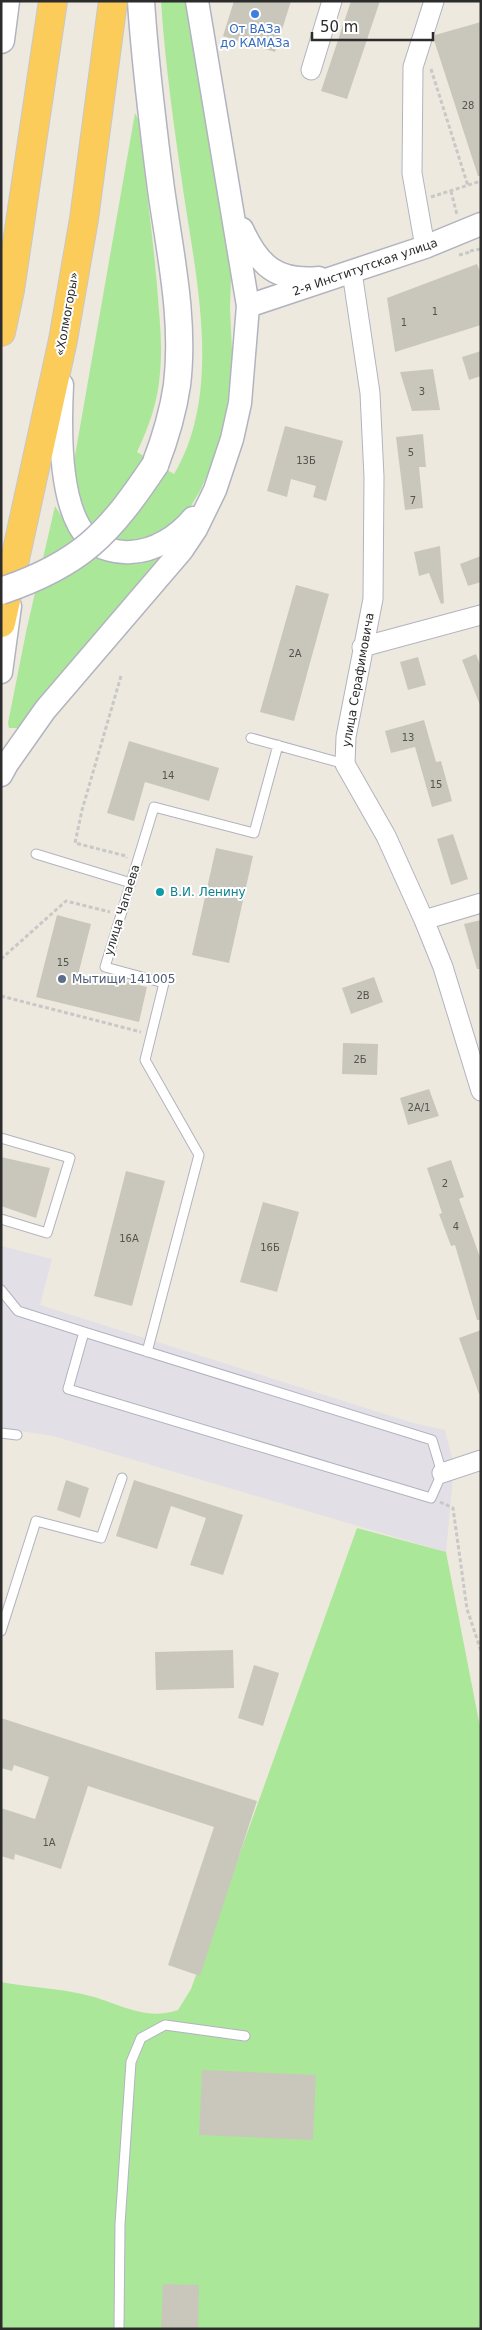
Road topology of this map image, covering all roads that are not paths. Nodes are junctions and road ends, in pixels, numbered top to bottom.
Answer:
1 (6, 1) edge
2 (53, 1) edge
3 (113, 1) edge
4 (140, 1) edge
5 (197, 1) edge
6 (332, 1) edge
7 (434, 1) edge
8 (1, 40) edge
9 (311, 70) dead end
10 (233, 208) junction
11 (481, 224) edge
12 (425, 247) junction
13 (346, 274) junction
14 (248, 306) junction
15 (1, 332) edge
16 (63, 340) junction
17 (215, 490) junction
18 (8, 580) edge
19 (481, 615) edge
20 (1, 623) edge
21 (362, 647) junction
22 (1, 672) edge
23 (251, 738) dead end
24 (278, 745) junction
25 (345, 764) junction
26 (1, 775) edge
27 (36, 854) dead end
28 (131, 883) junction
29 (481, 903) edge
30 (424, 920) junction
31 (481, 1091) edge
32 (1, 1138) edge
33 (1, 1220) edge
34 (1, 1290) edge
35 (84, 1332) junction
36 (147, 1352) junction
37 (1, 1433) edge
38 (17, 1435) dead end
39 (481, 1460) edge
40 (442, 1473) junction
41 (122, 1478) dead end
42 (1, 1631) edge
43 (245, 2036) dead end
44 (119, 2329) edge

1 - 8 main road
2 - 15 highway
3 - 16 highway, «Холмогоры»
4 - 18 main road, bridge
5 - 10 street
6 - 9 street
7 - 12 street
10 - 13 street
10 - 14 street
11 - 12 street, 2-я Институтская улица
12 - 13 street, 2-я Институтская улица
13 - 14 street, 2-я Институтская улица
13 - 21 street, улица Серафимовича
14 - 17 street
16 - 17 street
16 - 18 highway, «Холмогоры»
17 - 26 street
18 - 20 highway, «Холмогоры»
18 - 22 street
19 - 21 street
21 - 25 street, улица Серафимовича
23 - 24 lane
24 - 25 lane
24 - 28 lane, улица Чапаева
25 - 30 street, улица Серафимовича
27 - 28 lane
28 - 36 lane, улица Чапаева
29 - 30 street
30 - 31 street, улица Серафимовича
32 - 33 lane
34 - 35 lane
35 - 36 lane
35 - 40 lane
36 - 40 lane
37 - 38 lane
39 - 40 street
41 - 42 lane
43 - 44 lane

